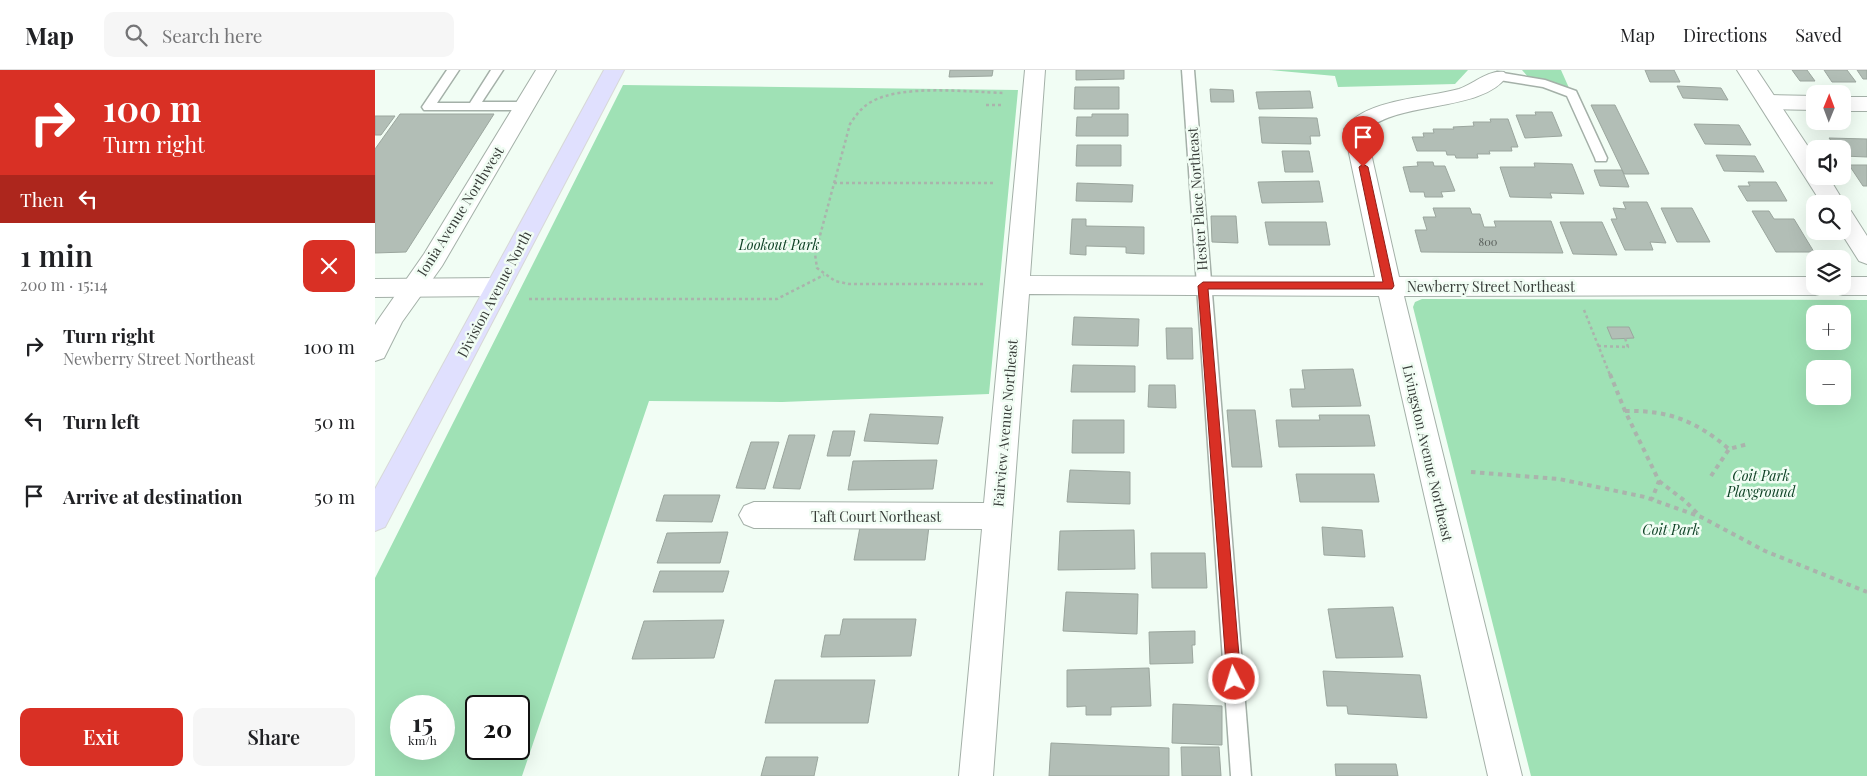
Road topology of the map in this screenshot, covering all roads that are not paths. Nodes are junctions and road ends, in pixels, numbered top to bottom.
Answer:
1 (453, 70) edge
2 (497, 70) edge
3 (546, 70) edge
4 (614, 70) edge
5 (1035, 70) edge
6 (1188, 70) edge
7 (1747, 70) edge
8 (1497, 76) joint
9 (1769, 102) junction
10 (1806, 103) edge
11 (1851, 104) edge
12 (1867, 104) edge
13 (524, 106) junction
14 (473, 107) junction
15 (1601, 158) dead end
16 (1806, 159) edge
17 (1851, 230) edge
18 (1867, 255) edge
19 (1017, 285) junction
20 (1203, 286) junction
21 (1389, 286) junction
22 (1806, 286) edge
23 (1851, 286) edge
24 (1867, 286) edge
25 (412, 287) junction
26 (498, 287) junction
27 (375, 288) edge
28 (375, 351) edge
29 (754, 515) dead end
30 (997, 516) junction
31 (375, 518) edge
32 (976, 776) edge
33 (1241, 776) edge
34 (1505, 776) edge

1 - 14 lane
2 - 14 lane
3 - 13 street, Ionia Avenue Northwest
4 - 26 main road, Division Avenue North
5 - 19 street, Fairview Avenue Northeast
6 - 20 lane, Hester Place Northeast
7 - 9 street
8 - 15 lane
8 - 21 street, Livingston Avenue Northeast
9 - 10 street
9 - 16 street
11 - 12 street
13 - 14 lane
13 - 25 street, Ionia Avenue Northwest
17 - 18 street
19 - 20 street, Newberry Street Northeast
19 - 30 street, Fairview Avenue Northeast
20 - 21 street, Newberry Street Northeast
20 - 33 lane, Hester Place Northeast
21 - 22 street, Newberry Street Northeast
21 - 34 street, Livingston Avenue Northeast
23 - 24 street
25 - 26 street
25 - 27 street
25 - 28 street, Ionia Avenue Northwest
26 - 31 main road, Division Avenue North
29 - 30 street, Taft Court Northeast
30 - 32 street, Fairview Avenue Northeast

